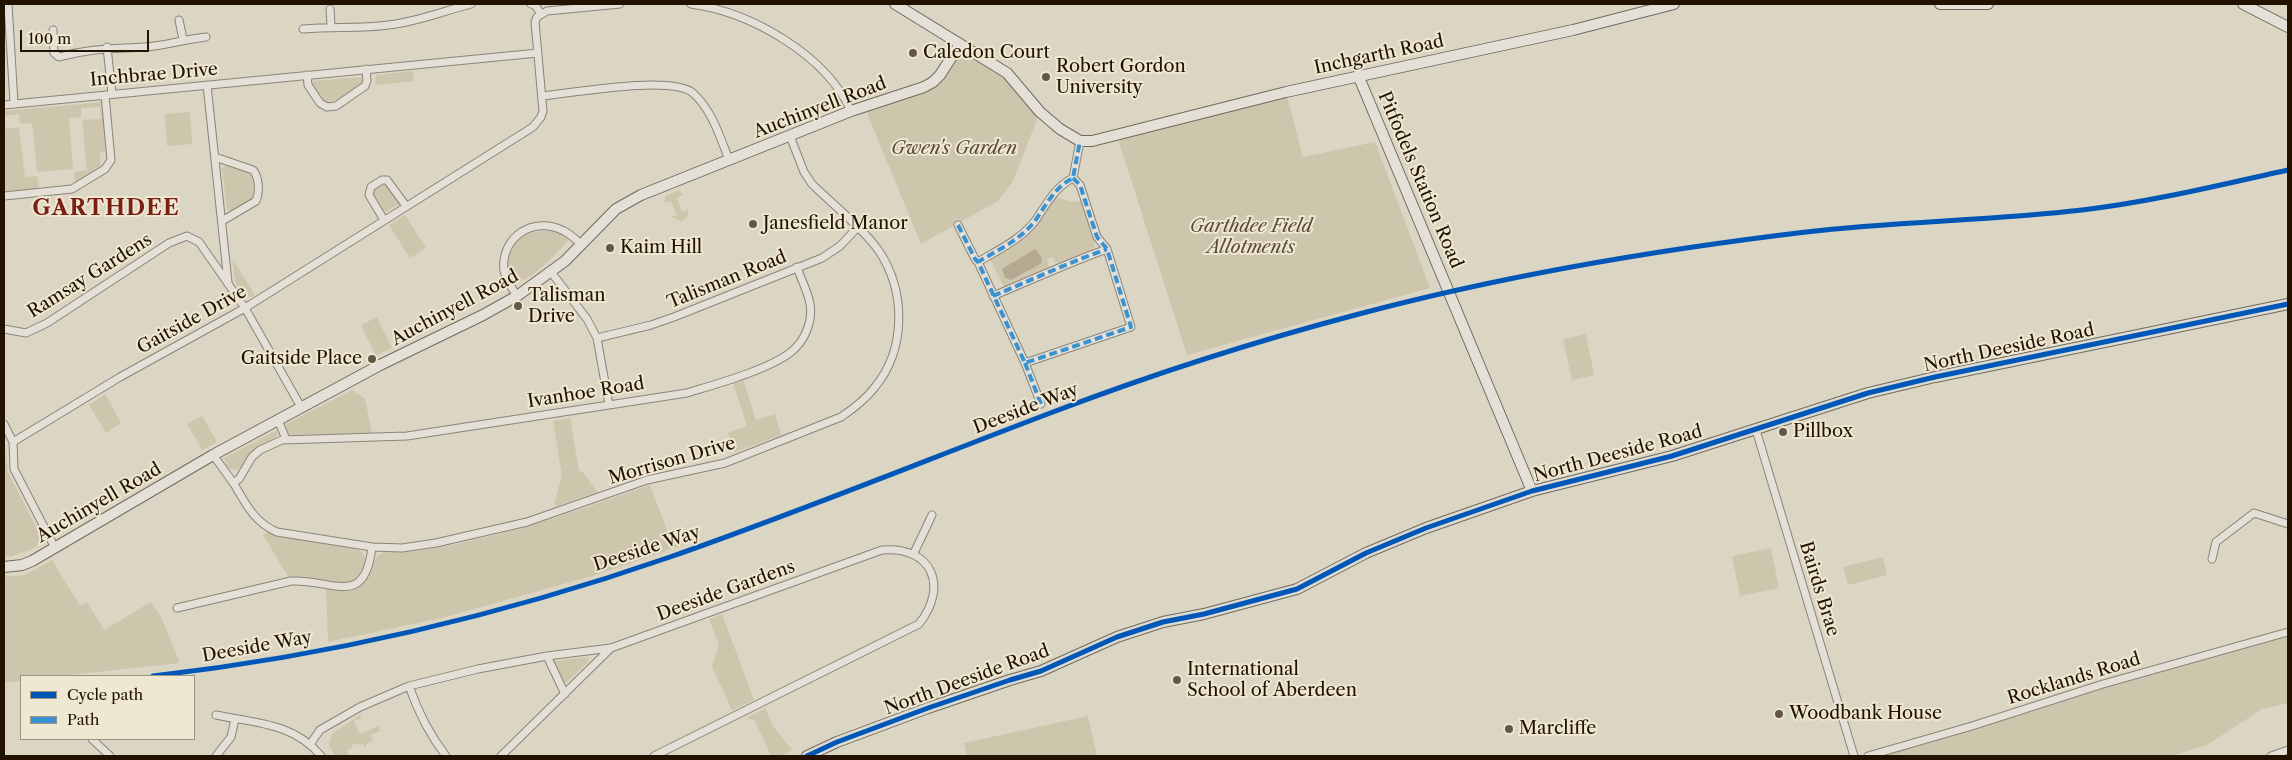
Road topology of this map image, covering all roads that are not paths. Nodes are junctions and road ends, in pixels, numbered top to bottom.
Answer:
1 (8, 4) edge
2 (471, 4) edge
3 (533, 4) edge
4 (620, 4) edge
5 (691, 4) edge
6 (894, 4) edge
7 (1674, 4) edge
8 (1940, 4) edge
9 (1988, 4) edge
10 (2243, 4) edge
11 (330, 9) dead end
12 (541, 14) junction
13 (179, 20) dead end
14 (331, 26) junction
15 (2288, 27) edge
16 (303, 29) dead end
17 (53, 30) dead end
18 (206, 38) dead end
19 (183, 39) junction
20 (960, 44) junction
21 (107, 48) junction
22 (538, 53) junction
23 (366, 69) junction
24 (307, 75) junction
25 (1358, 75) junction
26 (207, 85) junction
27 (108, 94) junction
28 (542, 96) junction
29 (14, 103) junction
30 (4, 105) edge
31 (851, 111) junction
32 (790, 136) junction
33 (1080, 141) junction
34 (215, 157) junction
35 (729, 160) junction
36 (1073, 178) junction
37 (4, 196) edge
38 (406, 206) junction
39 (384, 220) junction
40 (222, 221) junction
41 (958, 225) dead end
42 (857, 228) junction
43 (580, 243) junction
44 (1107, 249) junction
45 (978, 262) junction
46 (797, 267) junction
47 (551, 272) junction
48 (228, 282) junction
49 (517, 296) junction
50 (993, 296) junction
51 (2288, 304) edge
52 (245, 308) junction
53 (4, 329) edge
54 (597, 338) junction
55 (1025, 363) junction
56 (1041, 404) dead end
57 (608, 405) junction
58 (300, 407) junction
59 (278, 420) junction
60 (4, 424) edge
61 (1756, 430) junction
62 (286, 440) junction
63 (13, 442) junction
64 (213, 455) junction
65 (233, 483) junction
66 (1532, 491) junction
67 (932, 516) dead end
68 (2288, 524) edge
69 (372, 547) junction
70 (55, 548) junction
71 (914, 553) junction
72 (2212, 559) dead end
73 (4, 567) edge
74 (177, 608) dead end
75 (2288, 632) edge
76 (611, 648) junction
77 (547, 656) junction
78 (409, 686) junction
79 (565, 694) junction
80 (216, 715) dead end
81 (236, 719) junction
82 (93, 740) edge
83 (311, 743) junction
84 (2288, 750) edge
85 (110, 756) edge
86 (216, 756) edge
87 (321, 756) edge
88 (446, 756) edge
89 (501, 756) edge
90 (654, 756) edge
91 (807, 756) edge
92 (1854, 756) edge
93 (1868, 756) edge
94 (2271, 756) edge

1 - 29 street
2 - 14 street
3 - 12 street
4 - 12 street
5 - 31 street
6 - 20 street
7 - 25 street, Inchgarth Road
8 - 9 street
10 - 15 street
11 - 14 street
12 - 22 street, Gaitside Drive
13 - 19 street
14 - 16 street
17 - 21 street
18 - 19 street
19 - 21 street
20 - 31 street, Auchinyell Road
20 - 33 street
21 - 27 street
22 - 23 street, Inchbrae Drive
22 - 28 street, Gaitside Drive
23 - 24 street, Inchbrae Drive
23 - 24 street
24 - 26 street, Inchbrae Drive
25 - 33 street, Inchgarth Road
25 - 66 street, Pitfodels Station Road
26 - 27 street, Inchbrae Drive
26 - 34 street
27 - 29 street, Inchbrae Drive
27 - 37 street
28 - 35 street
28 - 38 street, Gaitside Drive
29 - 30 street, Inchbrae Drive
31 - 32 street, Auchinyell Road
32 - 35 street, Auchinyell Road
32 - 42 street, Morrison Drive
33 - 36 street
34 - 40 street
34 - 40 street
35 - 43 street, Auchinyell Road
36 - 44 street
36 - 45 street
38 - 39 street, Gaitside Drive
38 - 39 street
39 - 52 street, Gaitside Drive
40 - 48 street
41 - 45 street
42 - 46 street, Talisman Road
42 - 69 street, Morrison Drive
43 - 47 street, Auchinyell Road
43 - 49 street
44 - 50 street
44 - 55 street
45 - 50 street
46 - 54 street, Talisman Road
46 - 57 street, Ivanhoe Road
47 - 49 street, Auchinyell Road
47 - 54 street
48 - 52 street, Ramsay Gardens
48 - 53 street, Ramsay Gardens
49 - 58 street, Auchinyell Road
50 - 55 street
51 - 61 main road, North Deeside Road
52 - 58 street
52 - 63 street, Gaitside Drive
54 - 57 street
55 - 56 street
57 - 62 street, Ivanhoe Road
58 - 59 street, Auchinyell Road
59 - 62 street
59 - 64 street, Auchinyell Road
60 - 63 street
61 - 66 main road, North Deeside Road
61 - 92 street, Bairds Brae
62 - 65 street, Ivanhoe Road
63 - 70 street
64 - 65 street, Morrison Drive
64 - 70 street, Auchinyell Road
65 - 69 street, Morrison Drive
66 - 91 main road, North Deeside Road
67 - 71 street
68 - 72 street
69 - 74 street
70 - 73 street, Auchinyell Road
71 - 76 street, Deeside Gardens
71 - 90 street
75 - 93 street, Rocklands Road
76 - 77 street, Deeside Gardens
76 - 79 street
77 - 78 street, Deeside Gardens
77 - 79 street
78 - 83 street, Deeside Gardens
78 - 88 street
79 - 89 street
80 - 81 street
81 - 83 street
81 - 86 street
82 - 85 street
83 - 87 street
84 - 94 street

